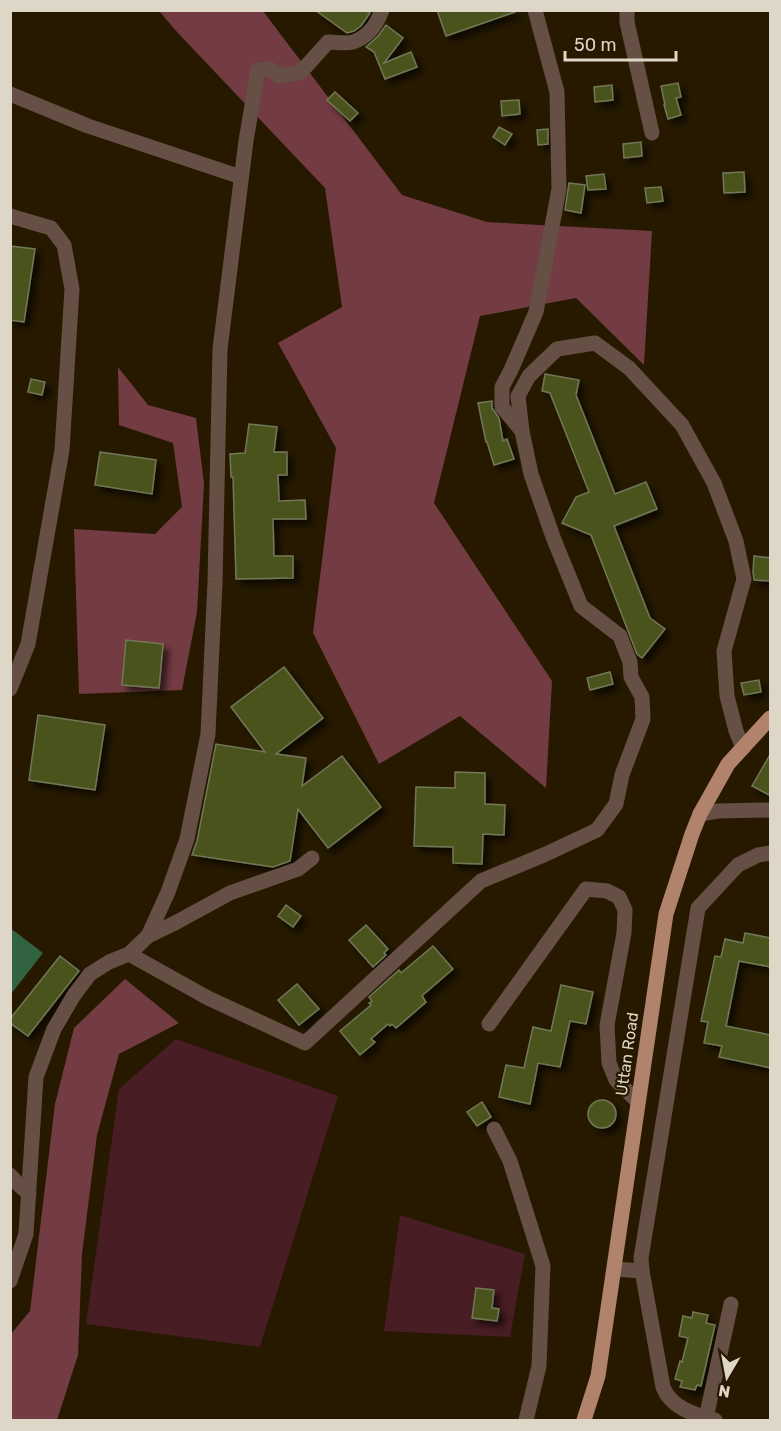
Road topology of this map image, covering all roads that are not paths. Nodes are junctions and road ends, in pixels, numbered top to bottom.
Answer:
1 (382, 10) edge
2 (535, 10) edge
3 (627, 10) edge
4 (10, 94) edge
5 (652, 133) dead end
6 (241, 177) junction
7 (10, 216) edge
8 (522, 431) junction
9 (10, 688) edge
10 (771, 718) edge
11 (743, 748) junction
12 (771, 810) edge
13 (700, 814) junction
14 (771, 853) edge
15 (312, 858) dead end
16 (148, 936) junction
17 (129, 954) junction
18 (489, 1024) dead end
19 (638, 1102) junction
20 (494, 1129) dead end
21 (10, 1175) edge
22 (29, 1194) junction
23 (614, 1269) junction
24 (642, 1272) junction
25 (10, 1281) edge
26 (732, 1304) dead end
27 (711, 1419) edge
28 (526, 1420) edge
29 (584, 1420) edge

1 - 6 street
2 - 8 street
3 - 5 street
4 - 6 street
6 - 16 street
7 - 9 street
8 - 11 street
8 - 17 street
10 - 11 main road, Uttan Road
11 - 13 main road, Uttan Road
12 - 13 street
13 - 19 main road, Uttan Road
14 - 24 street
15 - 16 street
16 - 17 street
17 - 22 street
18 - 19 street
19 - 23 main road, Uttan Road
20 - 28 street
21 - 22 street
22 - 25 street
23 - 24 street
23 - 29 main road, Uttan Road
24 - 27 street
26 - 27 street

